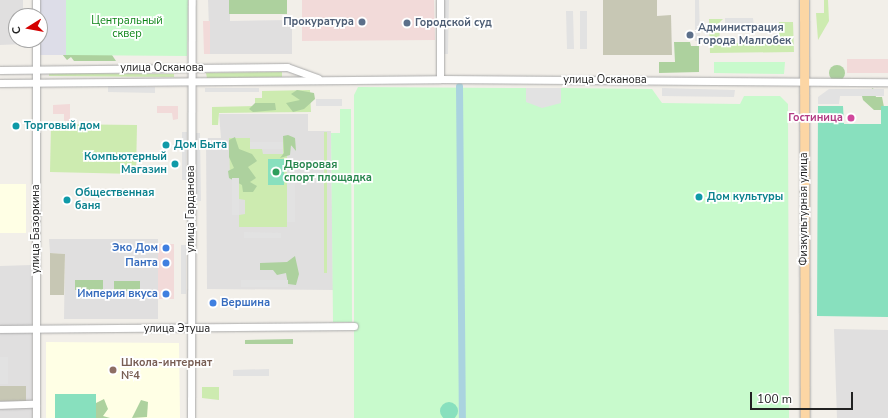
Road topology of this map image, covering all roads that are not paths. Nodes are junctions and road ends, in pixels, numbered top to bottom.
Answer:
1 (192, 0) edge
2 (440, 0) edge
3 (804, 0) edge
4 (36, 48) edge
5 (192, 68) junction
6 (36, 69) junction
7 (0, 70) edge
8 (440, 79) junction
9 (322, 80) junction
10 (192, 82) junction
11 (804, 82) junction
12 (888, 82) edge
13 (0, 83) edge
14 (36, 83) junction
15 (354, 326) dead end
16 (37, 329) junction
17 (191, 329) junction
18 (0, 330) edge
19 (36, 404) junction
20 (0, 405) edge
21 (36, 418) edge
22 (191, 418) edge
23 (805, 418) edge

1 - 5 street, улица Гарданова
2 - 8 street
3 - 11 main road, Физкультурная улица
4 - 6 street, улица Базоркина
5 - 6 street, улица Осканова
5 - 9 street, улица Осканова
5 - 10 street, улица Гарданова
6 - 7 street, улица Осканова
6 - 14 street, улица Базоркина
8 - 9 street, улица Осканова
8 - 11 street, улица Осканова
9 - 10 street, улица Осканова
10 - 14 street, улица Осканова
10 - 17 street, улица Гарданова
11 - 12 street, улица Осканова
11 - 23 main road, Физкультурная улица
13 - 14 street, улица Осканова
14 - 16 street, улица Базоркина
15 - 17 street, улица Этуша
16 - 17 street, улица Этуша
16 - 18 street, улица Этуша
16 - 19 street, улица Базоркина
17 - 22 street, улица Гарданова
19 - 20 street
19 - 21 street, улица Базоркина

